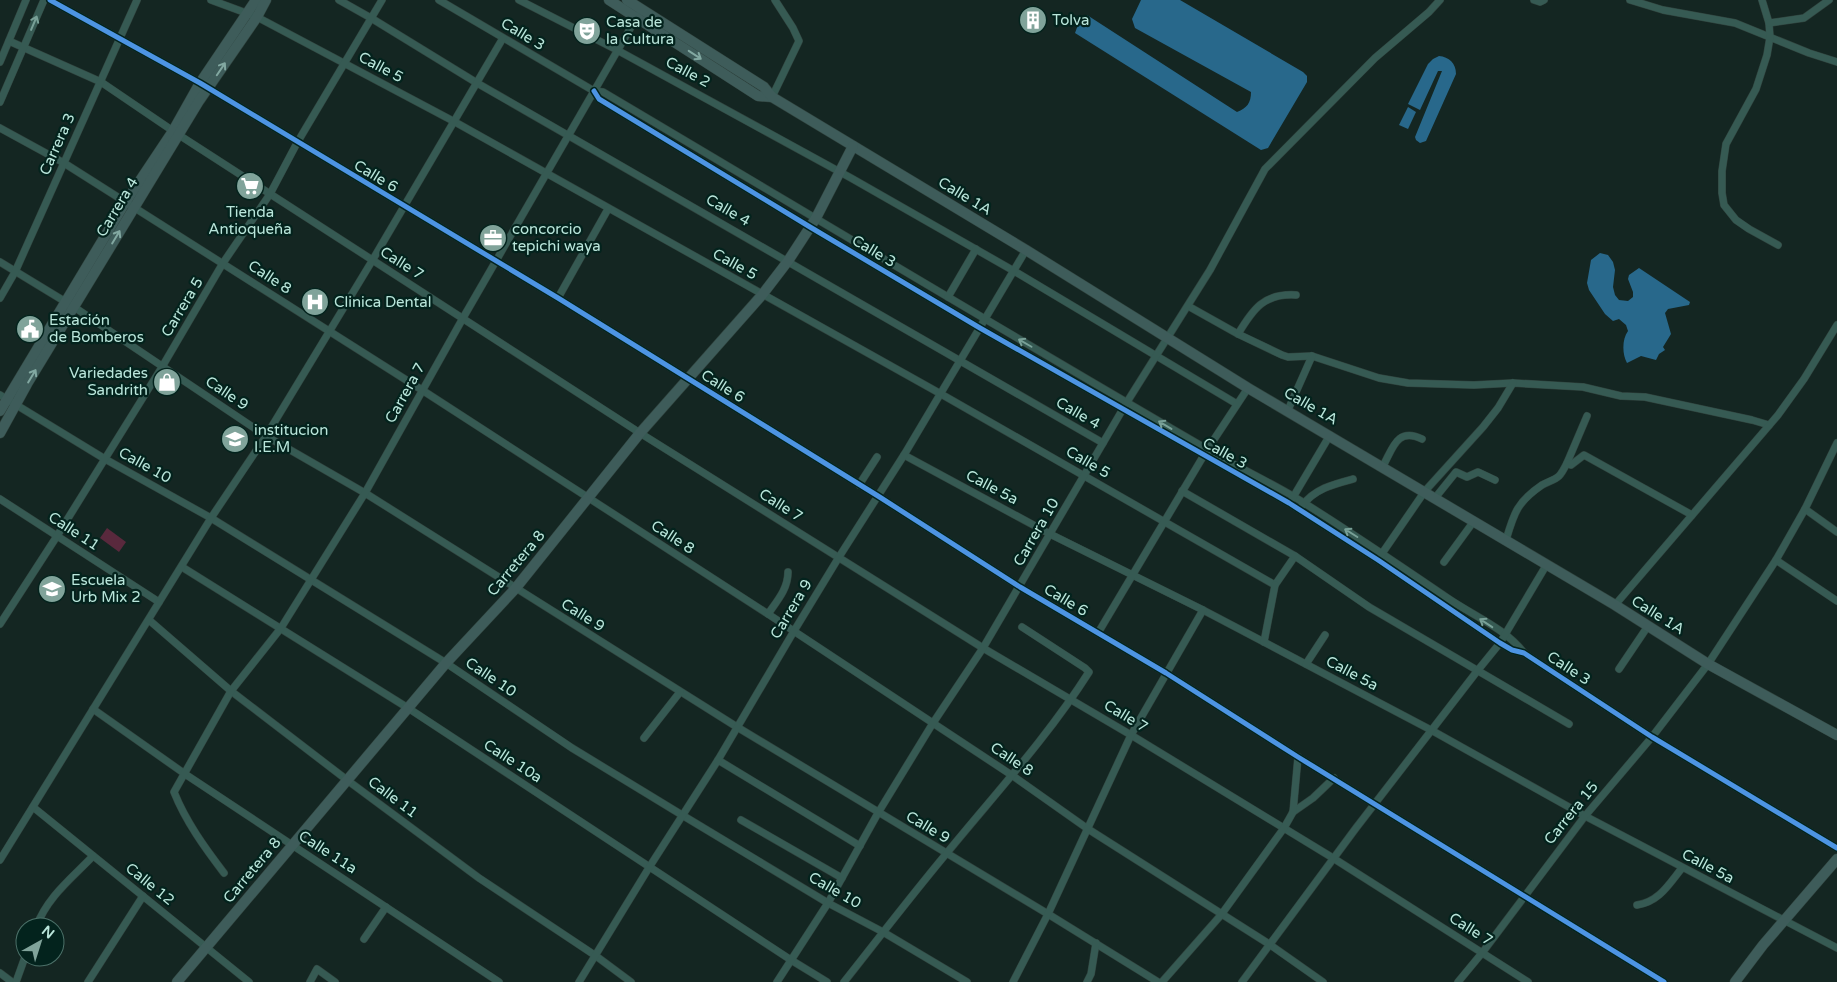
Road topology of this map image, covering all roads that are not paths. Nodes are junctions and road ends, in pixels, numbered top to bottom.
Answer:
1 (26, 0) edge
2 (44, 0) edge
3 (50, 0) edge
4 (137, 0) edge
5 (211, 0) edge
6 (256, 0) edge
7 (266, 0) edge
8 (339, 0) edge
9 (382, 0) edge
10 (439, 0) edge
11 (519, 0) edge
12 (537, 0) edge
13 (609, 0) edge
14 (627, 0) edge
15 (776, 0) edge
16 (1440, 0) edge
17 (1534, 0) edge
18 (1544, 0) edge
19 (1630, 0) edge
20 (1762, 0) edge
21 (1829, 0) edge
22 (532, 7) junction
23 (639, 13) junction
24 (252, 16) junction
25 (372, 18) junction
26 (1769, 23) junction
27 (1770, 36) junction
28 (120, 38) junction
29 (503, 38) junction
30 (9, 41) junction
31 (24, 47) junction
32 (617, 50) junction
33 (2, 52) edge
34 (18, 58) junction
35 (0, 62) edge
36 (1837, 62) edge
37 (343, 63) junction
38 (101, 82) junction
39 (477, 83) junction
40 (204, 86) junction
41 (594, 91) junction
42 (772, 97) junction
43 (0, 102) edge
44 (455, 122) junction
45 (0, 128) edge
46 (176, 133) junction
47 (569, 135) junction
48 (296, 143) junction
49 (853, 146) junction
50 (64, 163) junction
51 (546, 173) junction
52 (840, 173) junction
53 (270, 194) junction
54 (130, 206) junction
55 (403, 207) junction
56 (608, 209) junction
57 (816, 218) junction
58 (810, 227) junction
59 (1778, 245) dead end
60 (976, 249) junction
61 (1026, 250) junction
62 (372, 261) junction
63 (788, 261) junction
64 (0, 262) edge
65 (496, 262) junction
66 (223, 263) junction
67 (1014, 271) junction
68 (15, 272) junction
69 (762, 295) junction
70 (1296, 295) dead end
71 (948, 297) junction
72 (0, 298) edge
73 (558, 298) junction
74 (70, 305) junction
75 (1188, 306) junction
76 (463, 318) junction
77 (985, 320) junction
78 (1837, 325) edge
79 (980, 328) junction
80 (328, 332) junction
81 (1238, 334) junction
82 (1168, 336) junction
83 (1156, 355) junction
84 (1312, 356) junction
85 (960, 361) junction
86 (162, 367) junction
87 (687, 378) junction
88 (1512, 383) junction
89 (1248, 388) junction
90 (422, 390) junction
91 (941, 394) junction
92 (7, 400) edge
93 (1127, 402) junction
94 (1237, 404) junction
95 (1123, 409) junction
96 (1288, 410) junction
97 (0, 411) edge
98 (1587, 416) dead end
99 (1769, 425) junction
100 (640, 433) junction
101 (0, 434) edge
102 (1330, 435) junction
103 (266, 436) junction
104 (1422, 439) dead end
105 (1103, 443) junction
106 (1837, 443) edge
107 (1206, 453) junction
108 (904, 456) junction
109 (877, 458) dead end
110 (105, 459) junction
111 (1567, 463) junction
112 (1383, 466) junction
113 (1084, 476) junction
114 (1353, 479) dead end
115 (1496, 480) dead end
116 (859, 485) junction
117 (1425, 491) junction
118 (1182, 492) junction
119 (365, 493) junction
120 (878, 496) junction
121 (1293, 496) junction
122 (588, 498) junction
123 (1435, 498) junction
124 (0, 499) edge
125 (1289, 503) junction
126 (1304, 503) junction
127 (1805, 509) junction
128 (1299, 510) junction
129 (1692, 515) junction
130 (211, 518) junction
131 (1474, 521) junction
132 (1164, 522) junction
133 (1837, 532) edge
134 (1050, 534) junction
135 (58, 536) junction
136 (1506, 540) junction
137 (1383, 553) junction
138 (1295, 556) junction
139 (839, 557) junction
140 (1378, 560) junction
141 (1776, 560) junction
142 (1444, 562) dead end
143 (1547, 564) junction
144 (182, 567) junction
145 (788, 572) dead end
146 (1133, 575) junction
147 (312, 580) junction
148 (1275, 585) junction
149 (1020, 587) junction
150 (515, 589) junction
151 (1837, 601) edge
152 (159, 602) junction
153 (1615, 605) junction
154 (1203, 610) junction
155 (768, 614) junction
156 (149, 620) junction
157 (0, 624) edge
158 (1648, 626) junction
159 (1022, 627) dead end
160 (281, 628) junction
161 (794, 632) junction
162 (1098, 633) junction
163 (1325, 635) dead end
164 (1505, 635) junction
165 (1264, 642) junction
166 (1500, 643) junction
167 (983, 648) junction
168 (1524, 653) junction
169 (446, 663) junction
170 (1306, 664) junction
171 (1708, 664) junction
172 (1620, 669) dead end
173 (1478, 670) junction
174 (1166, 673) junction
175 (231, 691) junction
176 (680, 692) junction
177 (1071, 700) junction
178 (408, 708) junction
179 (93, 709) junction
180 (933, 723) junction
181 (1569, 724) dead end
182 (737, 727) junction
183 (1431, 730) junction
184 (1130, 735) junction
185 (1837, 735) edge
186 (644, 738) dead end
187 (1652, 738) junction
188 (1298, 757) junction
189 (718, 760) junction
190 (185, 774) junction
191 (1013, 776) junction
192 (1334, 778) junction
193 (347, 780) junction
194 (1375, 804) junction
195 (33, 807) junction
196 (1293, 812) junction
197 (878, 813) junction
198 (682, 815) junction
199 (1585, 816) junction
200 (741, 820) dead end
201 (1284, 828) junction
202 (1088, 829) junction
203 (292, 845) junction
204 (860, 846) junction
205 (1837, 848) edge
206 (946, 853) junction
207 (93, 856) junction
208 (1333, 858) junction
209 (1837, 859) edge
210 (0, 860) edge
211 (650, 866) junction
212 (1682, 868) junction
213 (224, 873) dead end
214 (842, 878) junction
215 (143, 896) junction
216 (1524, 896) junction
217 (828, 903) junction
218 (1637, 904) dead end
219 (386, 907) junction
220 (1048, 914) junction
221 (1221, 915) junction
222 (40, 917) edge
223 (1784, 921) junction
224 (883, 932) junction
225 (364, 939) dead end
226 (1096, 944) junction
227 (1269, 944) junction
228 (207, 947) junction
229 (1837, 948) edge
230 (1482, 953) junction
231 (596, 956) junction
232 (791, 960) junction
233 (21, 967) edge
234 (0, 973) edge
235 (12, 982) edge
236 (16, 982) edge
237 (88, 982) edge
238 (178, 982) edge
239 (249, 982) edge
240 (310, 982) edge
241 (335, 982) edge
242 (499, 982) edge
243 (579, 982) edge
244 (631, 982) edge
245 (777, 982) edge
246 (827, 982) edge
247 (844, 982) edge
248 (967, 982) edge
249 (1013, 982) edge
250 (1086, 982) edge
251 (1158, 982) edge
252 (1162, 982) edge
253 (1242, 982) edge
254 (1323, 982) edge
255 (1458, 982) edge
256 (1528, 982) edge
257 (1664, 982) edge
258 (1735, 982) edge

1 - 30 street
31 -> 2 street
3 - 28 street, Calle 6
4 - 28 street, Carrera 3
5 - 24 street, Calle 5
6 - 24 street, Carrera 4
7 - 24 street, Carrera 4
8 - 25 street, Calle 4
9 - 25 street, Carrera 5
10 - 29 street, Calle 3
11 - 22 street, Calle 2
12 - 22 street
13 - 23 street, Calle 1A
14 - 23 street, Calle 1A
15 - 42 street
16 - 75 street, Carrera 10
17 - 18 street
19 - 27 street
20 - 26 street
21 - 26 street
22 - 32 street, Calle 2
23 - 32 street, Carrera 7
23 - 42 street, Calle 1A
24 - 37 street, Calle 5
24 - 40 street, Carrera 4
25 - 37 street, Carrera 5
25 - 39 street, Calle 4
26 - 27 street
27 - 36 street
27 - 59 street
28 - 38 street, Carrera 3
28 - 40 street, Calle 6
29 - 39 street
29 - 41 street, Calle 3
30 - 31 street, Calle 7
30 - 33 street
31 - 34 street
31 - 38 street, Calle 7
32 - 41 street, Carrera 7
32 - 52 street, Calle 2
33 - 34 street
33 - 35 street
34 - 43 street
37 - 44 street, Calle 5
37 - 48 street, Carrera 5
38 - 46 street, Calle 7
38 - 50 street, Carrera 3
39 - 44 street
39 - 47 street, Calle 4
40 - 46 street, Carrera 4
40 - 48 street, Calle 6
41 - 47 street, Carrera 7
41 - 57 street, Calle 3
41 - 58 street, Calle 3
42 - 49 street, Calle 1A
44 - 51 street, Calle 5
44 - 55 street
45 - 50 street, Calle 8
46 - 53 street, Calle 7
46 - 54 street, Carrera 4
47 - 51 street, Carrera 7
47 - 63 street, Calle 4
48 - 53 street, Carrera 5
48 - 55 street, Calle 6
49 - 52 street, Carretera 8
49 - 61 street, Calle 1A
50 - 54 street, Calle 8
50 - 68 street, Carrera 3
51 - 56 street, Calle 5
51 - 65 street, Carrera 7
52 - 57 street, Carretera 8
52 - 60 street, Calle 2
53 - 62 street, Calle 7
53 - 66 street, Carrera 5
54 - 66 street, Calle 8
54 - 74 street, Carrera 4
55 - 62 street
55 - 65 street, Calle 6
56 - 69 street, Calle 5
56 - 73 street
57 - 58 street, Carretera 8
57 - 71 street, Calle 3
58 - 63 street, Carretera 8
58 - 79 street, Calle 3
60 - 67 street, Calle 2
60 - 71 street
61 - 67 street, Carrera 9
61 - 82 street, Calle 1A
62 - 76 street, Calle 7
62 - 80 street
63 - 69 street, Carretera 8
63 - 85 street, Calle 4
64 - 68 street, Calle 9
65 - 73 street, Calle 6
65 - 76 street, Carrera 7
66 - 80 street, Calle 8
66 - 86 street, Carrera 5
67 - 77 street, Carrera 9
67 - 83 street, Calle 2
68 - 72 street, Carrera 3
68 - 74 street, Calle 9
69 - 87 street, Carretera 8
69 - 91 street, Calle 5
70 - 81 street
71 - 77 street, Calle 3
73 - 87 street, Calle 6
74 - 86 street, Calle 9
74 - 92 street, Carrera 4
75 - 81 street
75 - 82 street, Carrera 10
76 - 90 street, Carrera 7
76 - 100 street, Calle 7
77 - 79 street, Carrera 9
93 -> 77 street, Calle 3
78 - 99 street
79 - 85 street, Carrera 9
79 - 95 street, Calle 3
80 - 90 street, Calle 8
80 - 103 street
81 - 84 street
82 - 83 street, Carrera 10
82 - 89 street, Calle 1A
83 - 93 street, Carrera 10
83 - 94 street, Calle 2
84 - 88 street
84 - 96 street
85 - 91 street, Carrera 9
85 - 105 street, Calle 4
86 - 103 street, Calle 9
86 - 110 street, Carrera 5
87 - 100 street, Carretera 8
87 - 116 street, Calle 6
88 - 99 street
88 - 117 street
89 - 94 street
89 - 96 street, Calle 1A
90 - 119 street, Carrera 7
90 - 122 street, Calle 8
91 - 108 street, Carrera 9
91 - 113 street, Calle 5
92 - 97 street, Carrera 4
92 - 101 street, Carrera 4
92 - 110 street, Calle 10
93 - 95 street, Carrera 10
107 -> 93 street, Calle 3
94 - 107 street
95 - 105 street, Carrera 10
95 - 107 street, Calle 3
96 - 102 street, Calle 1A
98 - 111 street
99 - 129 street
100 - 122 street, Carretera 8
100 - 139 street, Calle 7
102 - 112 street, Calle 1A
102 - 121 street
103 - 119 street, Calle 9
103 - 130 street
104 - 112 street
105 - 113 street, Carrera 10
106 - 127 street, Carrera 15
107 - 118 street
107 - 121 street, Calle 3
107 - 125 street, Calle 3
108 - 120 street, Carrera 9
108 - 134 street, Calle 5a
109 - 116 street
110 - 130 street, Calle 10
110 - 135 street, Carrera 5
111 - 129 street
111 - 136 street
112 - 117 street, Calle 1A
113 - 132 street, Calle 5
113 - 134 street, Carrera 10
114 - 126 street
115 - 123 street
116 - 120 street, Calle 6
117 - 123 street, Calle 1A
117 - 137 street
118 - 132 street
118 - 138 street
119 - 147 street, Carrera 7
119 - 150 street, Calle 9
120 - 139 street, Carrera 9
120 - 149 street, Calle 6
121 - 125 street
121 - 126 street, Calle 3
122 - 150 street, Carretera 8
122 - 155 street, Calle 8
123 - 131 street, Calle 1A
124 - 135 street, Calle 11
125 - 128 street, Calle 3
126 - 128 street
137 -> 126 street, Calle 3
127 - 133 street
127 - 141 street, Carrera 15
128 - 140 street, Calle 3
129 - 153 street
130 - 144 street
130 - 147 street, Calle 10
131 - 136 street, Calle 1A
131 - 142 street
132 - 146 street
132 - 148 street, Calle 5
134 - 146 street, Calle 5a
134 - 149 street, Carrera 10
135 - 152 street, Calle 11
135 - 157 street, Carrera 5
136 - 143 street, Calle 1A
137 - 140 street
164 -> 137 street, Calle 3
138 - 148 street
138 - 173 street
139 - 161 street, Carrera 9
139 - 167 street, Calle 7
140 - 166 street, Calle 3
141 - 151 street
141 - 171 street, Carrera 15
143 - 153 street, Calle 1A
143 - 164 street
144 - 152 street
144 - 160 street, Calle 10a
145 - 155 street
146 - 154 street, Calle 5a
146 - 162 street
147 - 160 street, Carrera 7
147 - 169 street, Calle 10
148 - 165 street
149 - 162 street, Calle 6
149 - 167 street, Carrera 10
150 - 169 street, Carretera 8
150 - 176 street, Calle 9
152 - 156 street
153 - 158 street, Calle 1A
154 - 165 street, Calle 5a
154 - 174 street
155 - 161 street, Calle 8
156 - 175 street, Calle 11
156 - 179 street
158 - 171 street, Calle 1A
158 - 172 street
159 - 177 street
160 - 175 street, Carrera 7
160 - 178 street, Calle 10a
161 - 180 street, Calle 8
161 - 182 street, Carrera 9
162 - 174 street, Calle 6
163 - 170 street
164 - 166 street
164 - 168 street, Calle 3
165 - 170 street, Calle 5a
166 - 168 street, Calle 3
166 - 173 street
167 - 177 street, Calle 7
167 - 180 street, Carrera 10
168 - 187 street, Calle 3
169 - 178 street, Carretera 8
169 - 198 street, Calle 10
170 - 183 street, Calle 5a
171 - 185 street, Calle 1A
171 - 187 street, Carrera 15
173 - 181 street
173 - 183 street
174 - 184 street
174 - 188 street, Calle 6
175 - 190 street, Carrera 7
175 - 193 street, Calle 11
176 - 182 street, Calle 9
176 - 186 street
177 - 184 street, Calle 7
177 - 191 street
178 - 193 street, Carretera 8
178 - 211 street, Calle 10a
179 - 190 street, Calle 11a
179 - 195 street
180 - 191 street, Calle 8
180 - 197 street, Carrera 10
182 - 189 street, Carrera 9
182 - 197 street, Calle 9
183 - 194 street
183 - 199 street, Calle 5a
184 - 201 street, Calle 7
184 - 202 street
187 - 199 street, Carrera 15
187 - 205 street, Calle 3
188 - 192 street, Calle 6
188 - 196 street
189 - 198 street, Carrera 9
189 - 204 street
190 - 203 street, Calle 11a
190 - 213 street, Carrera 7
191 - 202 street, Calle 8
191 - 206 street
192 - 194 street, Calle 6
192 - 196 street
193 - 203 street, Carretera 8
193 - 231 street, Calle 11
194 - 208 street
194 - 216 street, Calle 6
195 - 207 street, Calle 12
195 - 210 street
196 - 201 street
197 - 204 street, Carrera 10
197 - 206 street, Calle 9
198 - 211 street, Carrera 9
198 - 217 street, Calle 10
199 - 212 street, Calle 5a
199 - 216 street, Carrera 15
200 - 214 street
201 - 208 street, Calle 7
201 - 221 street
202 - 220 street
202 - 221 street, Calle 8
203 - 219 street, Calle 11a
203 - 228 street, Carretera 8
204 - 214 street, Carrera 10
206 - 220 street, Calle 9
206 - 224 street
207 - 215 street, Calle 12
207 - 222 street
208 - 227 street
208 - 230 street, Calle 7
209 - 223 street
211 - 231 street, Carrera 9
211 - 232 street, Calle 10a
212 - 218 street
212 - 223 street, Calle 5a
214 - 217 street, Carrera 10
215 - 228 street, Calle 12
215 - 237 street
216 - 230 street, Carrera 15
216 - 257 street, Calle 6
217 - 224 street, Calle 10
217 - 232 street, Carrera 10
219 - 225 street
219 - 242 street, Calle 11a
220 - 226 street, Calle 9
220 - 249 street
221 - 227 street, Calle 8
221 - 252 street
223 - 229 street, Calle 5a
223 - 258 street
224 - 247 street
224 - 248 street, Calle 10
226 - 250 street
226 - 251 street, Calle 9
227 - 253 street
227 - 254 street, Calle 8
228 - 238 street, Carretera 8
228 - 239 street, Calle 12
230 - 255 street, Carrera 15
230 - 256 street, Calle 7
231 - 243 street, Carrera 9
231 - 244 street, Calle 11
232 - 245 street, Carrera 10
232 - 246 street, Calle 10a
233 - 236 street
234 - 235 street
240 - 241 street

